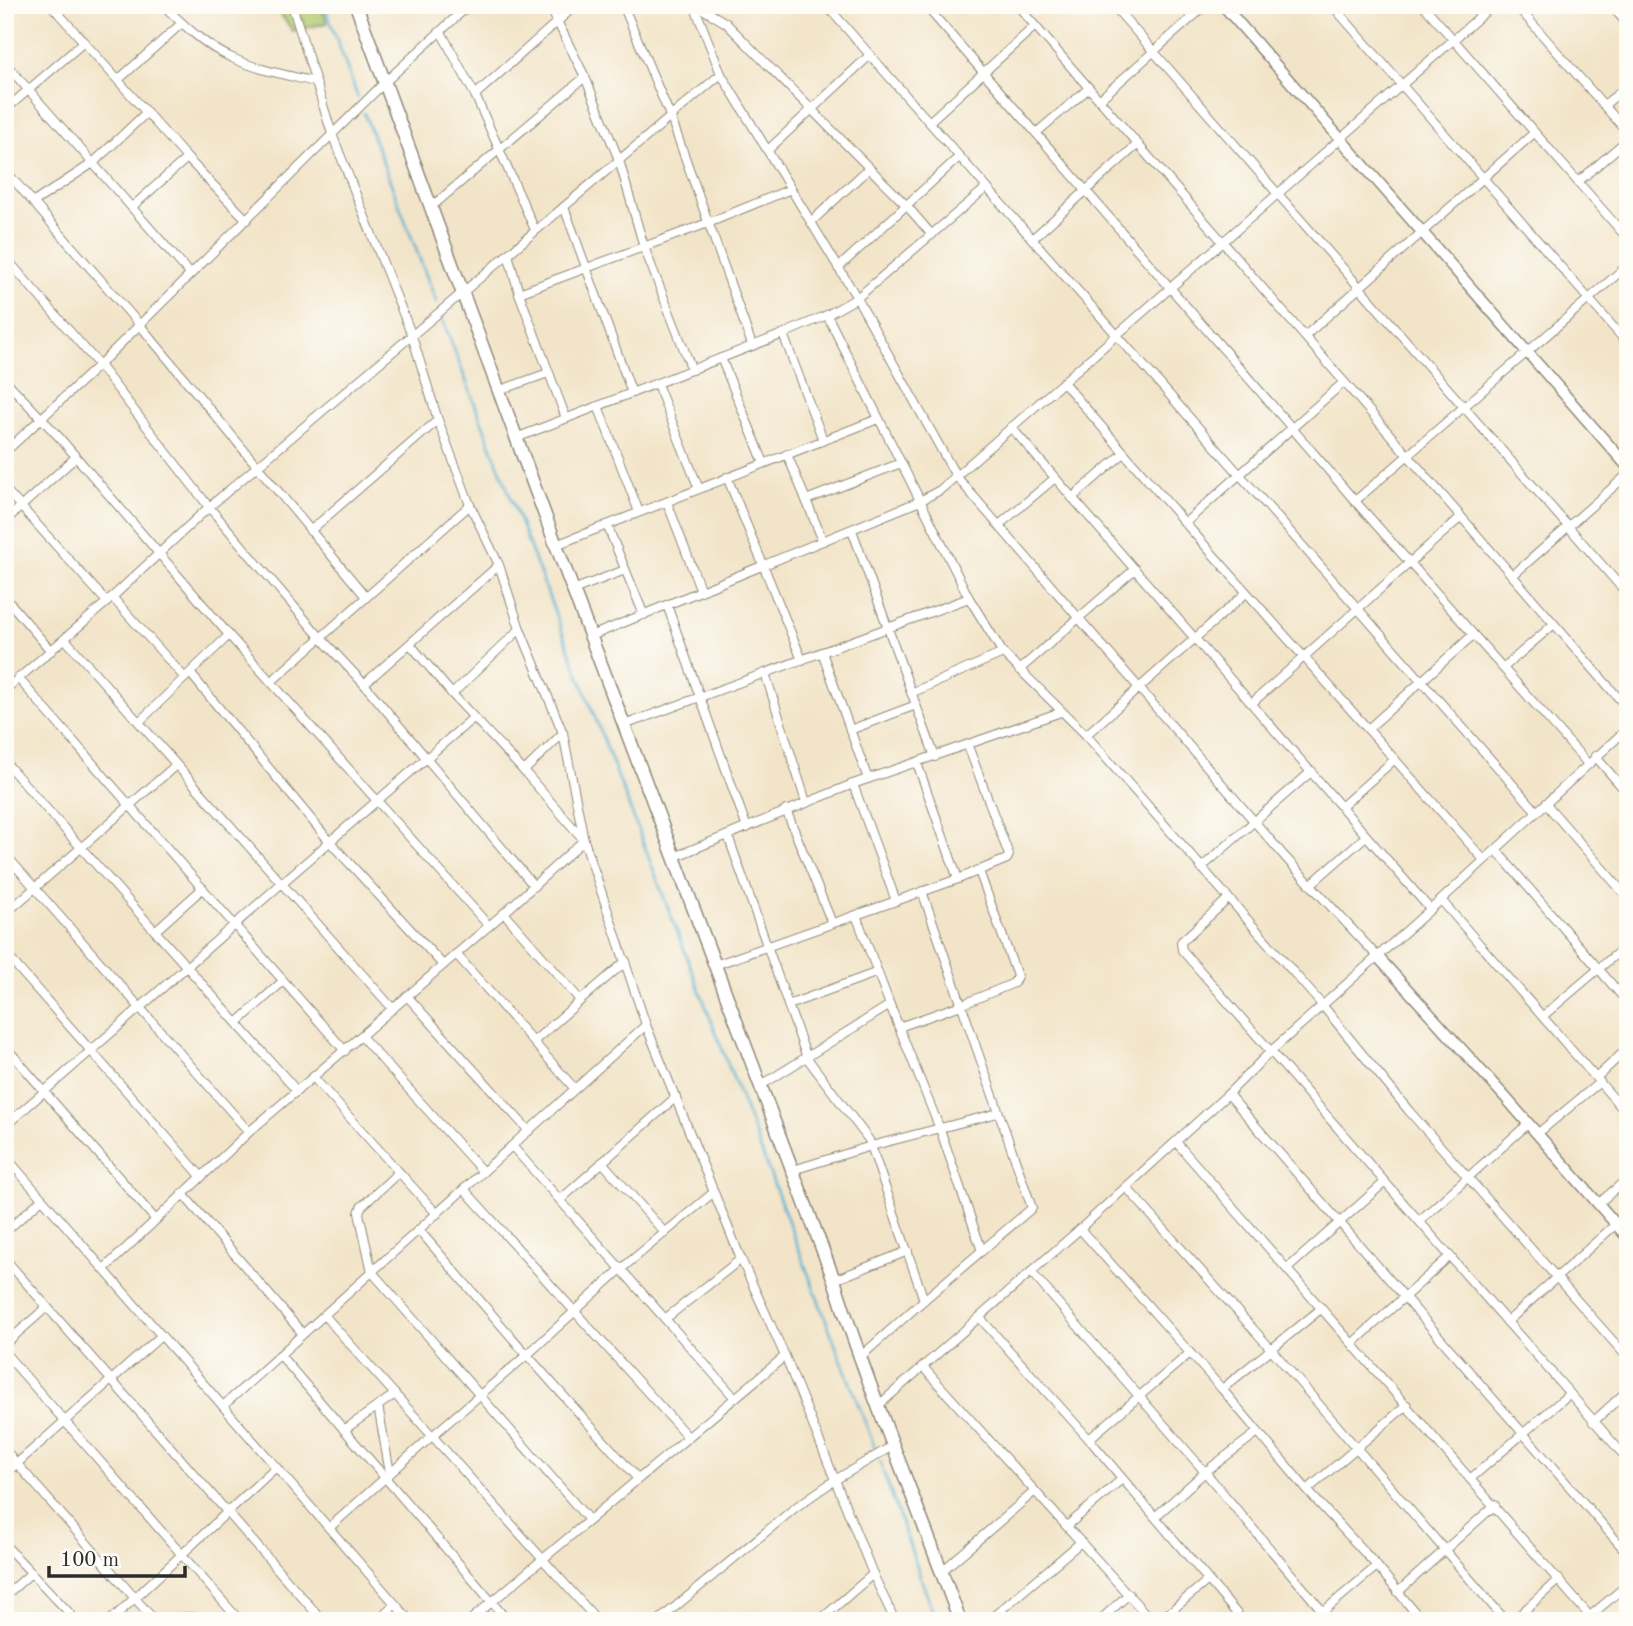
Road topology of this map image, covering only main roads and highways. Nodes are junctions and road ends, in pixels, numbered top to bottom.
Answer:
1 (356, 5) edge
2 (960, 1621) edge

1 - 2 main road

